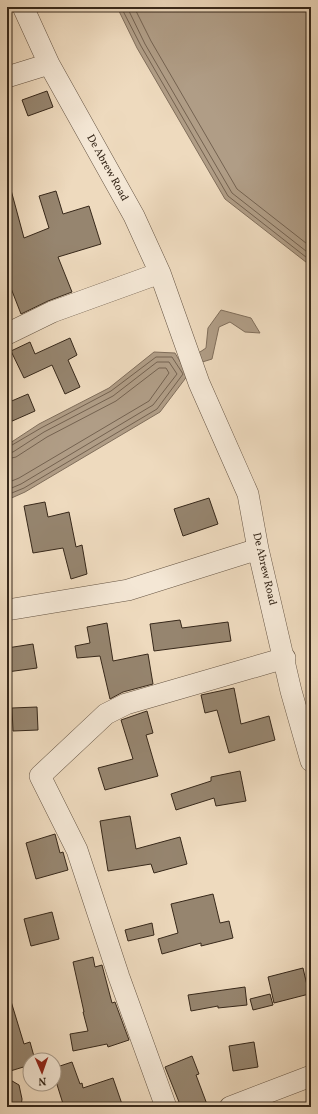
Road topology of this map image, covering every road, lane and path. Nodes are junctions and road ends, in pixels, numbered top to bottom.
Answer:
1 (22, 7) edge
2 (49, 64) junction
3 (7, 77) edge
4 (160, 273) junction
5 (7, 334) edge
6 (258, 549) junction
7 (7, 610) edge
8 (285, 658) junction
9 (311, 761) edge
10 (311, 1076) edge
11 (166, 1107) edge
12 (230, 1107) edge

1 - 2 street, De Abrew Road
2 - 3 street
2 - 4 street, De Abrew Road
4 - 5 street
4 - 6 street, De Abrew Road
6 - 7 street
6 - 8 street, De Abrew Road
8 - 9 street, De Abrew Road
8 - 11 street
10 - 12 street

